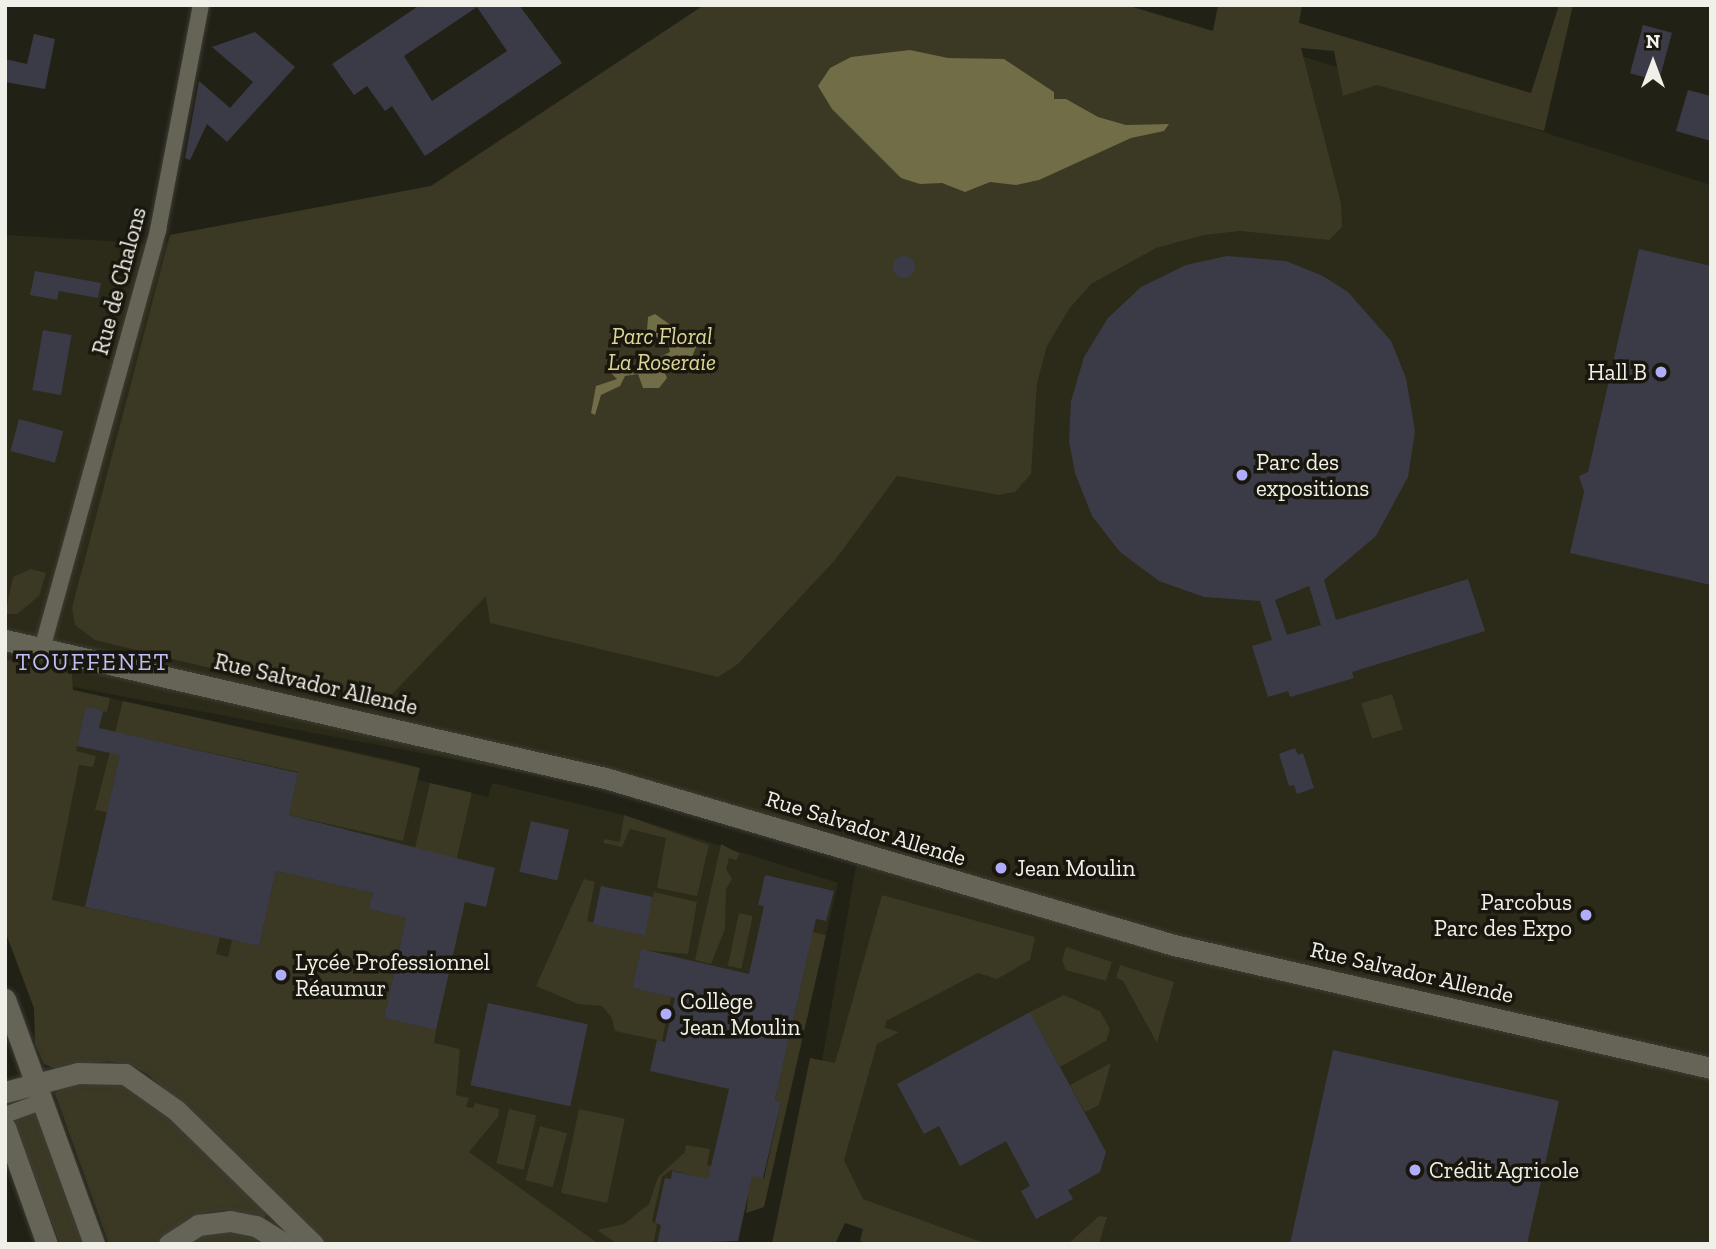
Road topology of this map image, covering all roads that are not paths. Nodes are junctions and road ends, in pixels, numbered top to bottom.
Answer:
1 (201, 5) edge
2 (5, 640) edge
3 (42, 649) junction
4 (5, 999) edge
5 (1711, 1068) edge
6 (39, 1091) junction
7 (5, 1092) edge
8 (5, 1115) edge
9 (5, 1126) edge
10 (23, 1174) junction
11 (36, 1244) edge
12 (47, 1244) edge
13 (94, 1244) edge
14 (169, 1244) edge
15 (285, 1244) edge
16 (313, 1244) edge

1 - 3 street, Rue de Chalons
2 - 3 street, Rue Salvador Allende
3 - 5 street, Rue Salvador Allende
4 - 6 street
6 - 7 street
6 - 8 street
6 - 13 street
6 - 16 street
9 - 10 street
10 - 11 street
10 - 12 street
14 - 15 street

